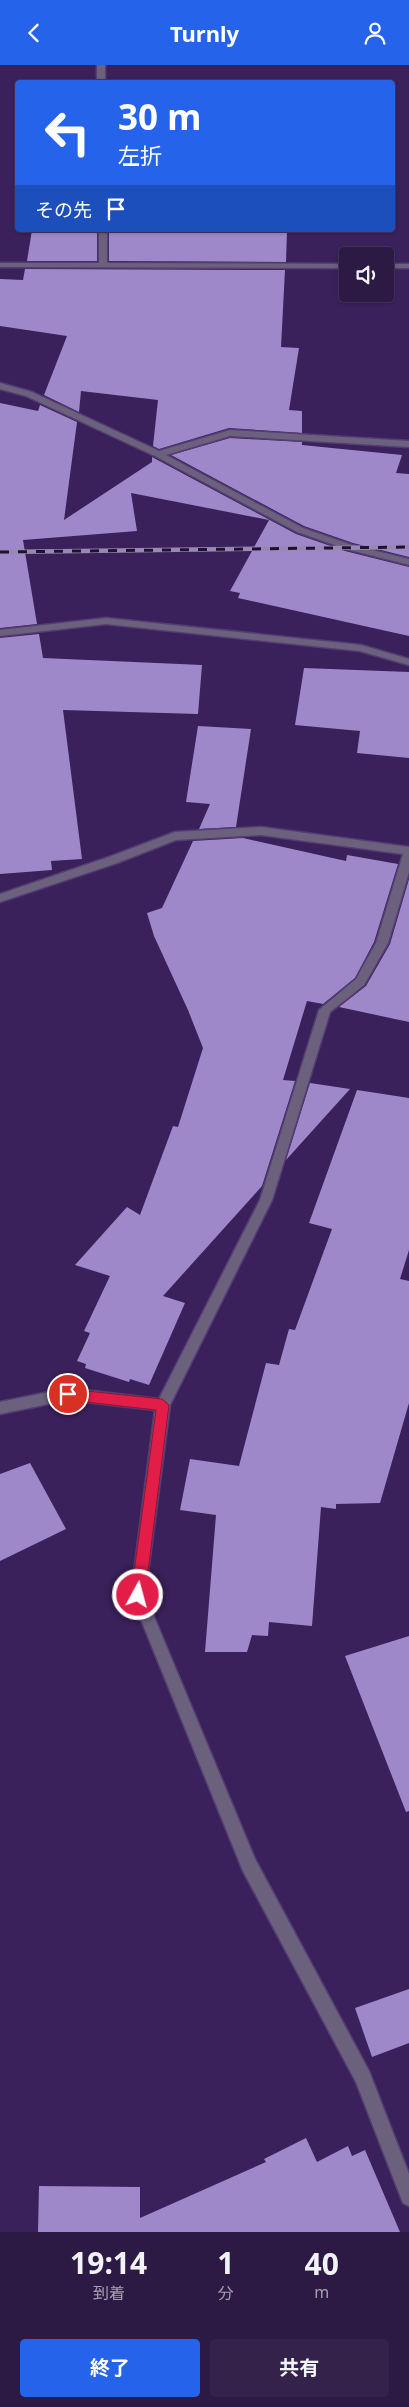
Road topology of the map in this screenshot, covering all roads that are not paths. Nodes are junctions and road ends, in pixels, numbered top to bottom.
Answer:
1 (101, 65) edge
2 (101, 80) edge
3 (103, 232) edge
4 (0, 265) edge
5 (103, 266) junction
6 (339, 266) edge
7 (394, 266) edge
8 (409, 266) edge
9 (0, 386) edge
10 (409, 444) edge
11 (158, 454) junction
12 (409, 562) edge
13 (0, 633) edge
14 (409, 662) edge
15 (409, 853) edge
16 (0, 898) edge
17 (162, 1405) junction
18 (0, 1408) edge
19 (409, 2197) edge

1 - 2 street
3 - 5 street
4 - 5 street
5 - 6 street
7 - 8 street
9 - 11 street
10 - 11 street
11 - 12 street
13 - 14 street
15 - 16 street
15 - 17 street
17 - 18 street
17 - 19 street

